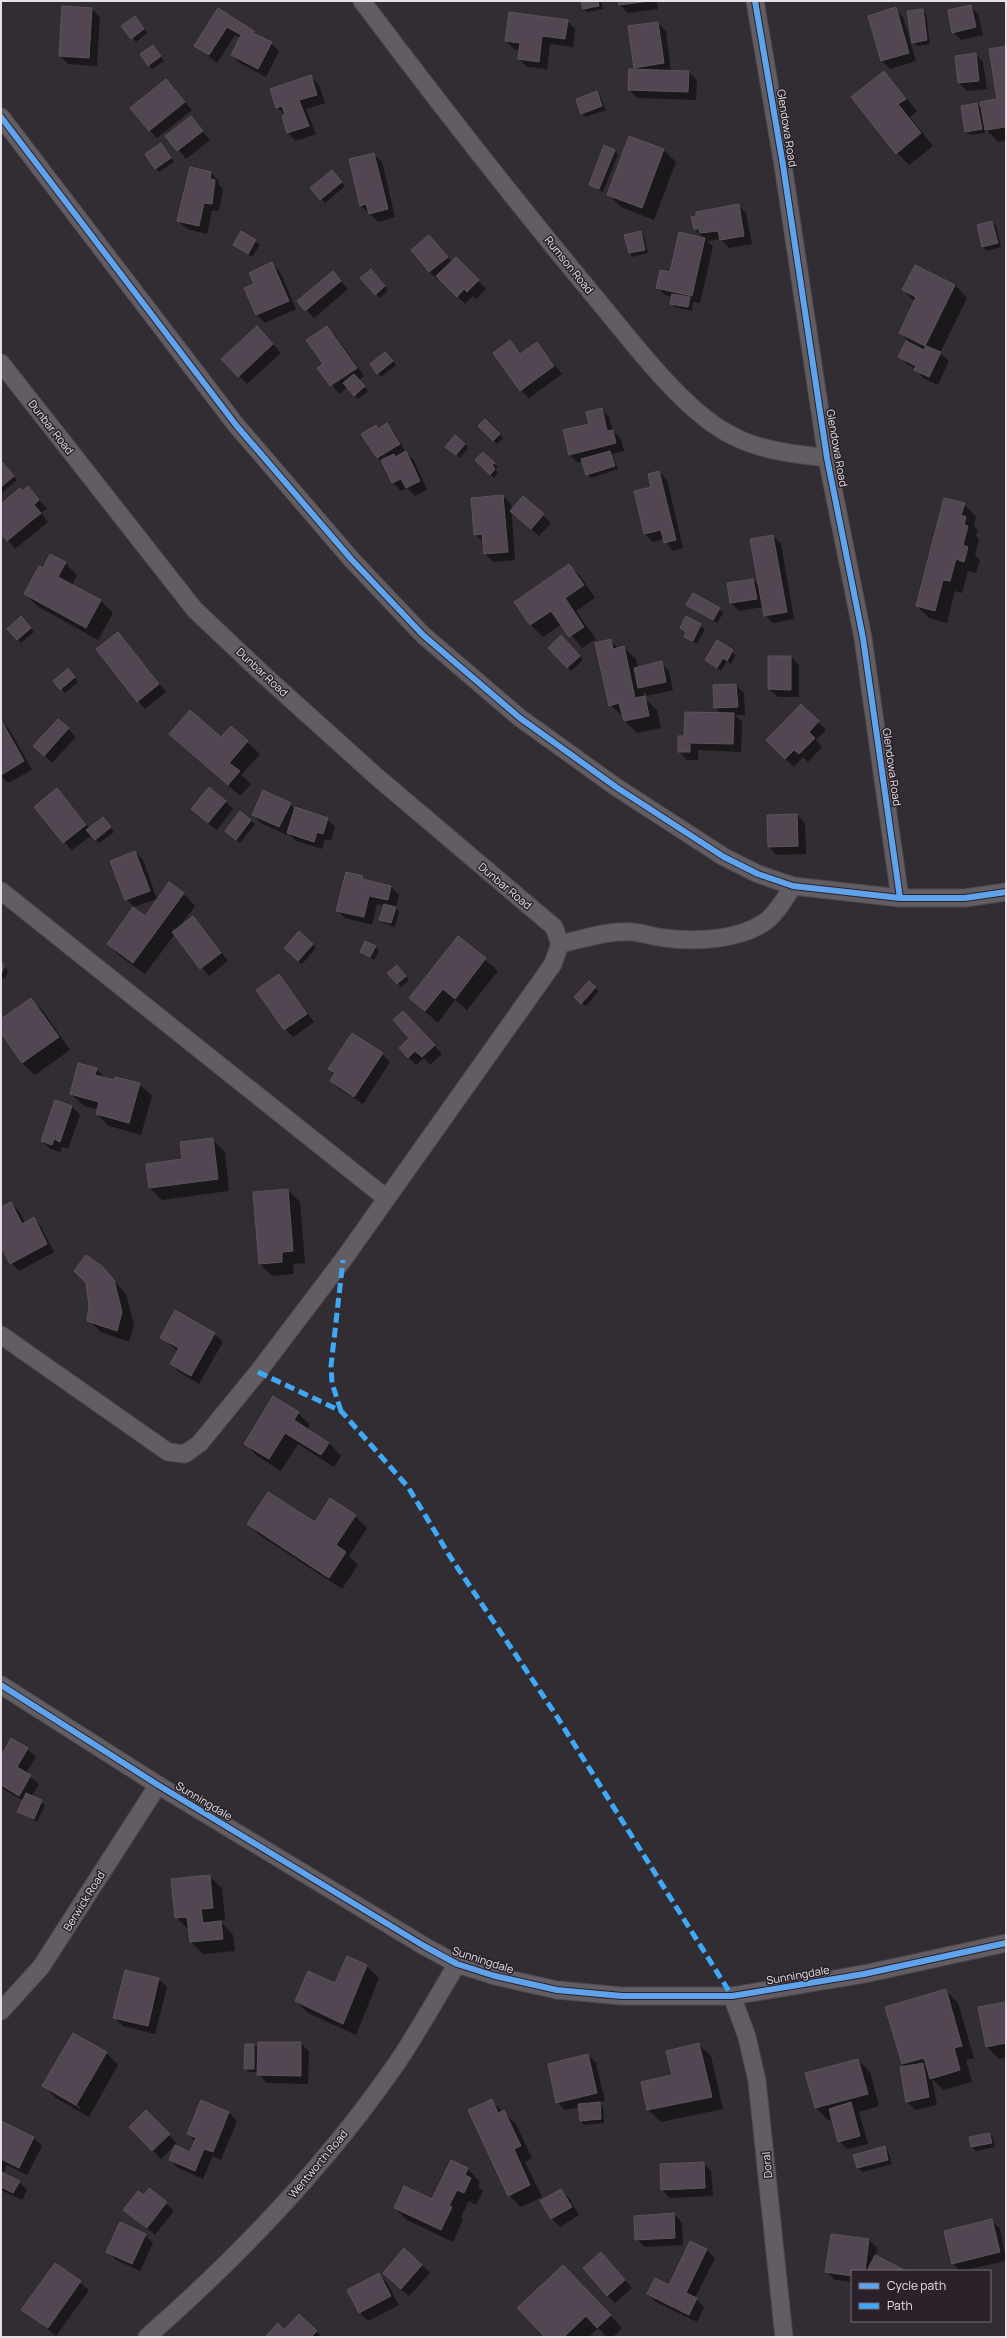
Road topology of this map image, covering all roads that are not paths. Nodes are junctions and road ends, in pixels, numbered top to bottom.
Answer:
1 (362, 1) edge
2 (755, 1) edge
3 (1, 117) edge
4 (1, 363) edge
5 (827, 458) junction
6 (793, 886) junction
7 (1, 891) edge
8 (1006, 892) edge
9 (900, 898) junction
10 (560, 944) junction
11 (386, 1198) junction
12 (1, 1335) edge
13 (1, 1685) edge
14 (158, 1784) junction
15 (1006, 1943) edge
16 (457, 1964) junction
17 (732, 1996) junction
18 (1, 2011) edge
19 (147, 2337) edge
20 (784, 2337) edge

1 - 5 street, Rumson Road
2 - 5 street, Glendowa Road
3 - 6 street
4 - 10 street, Dunbar Road
5 - 9 street, Glendowa Road
6 - 9 street
6 - 10 street
7 - 11 street
8 - 9 street
10 - 11 street
11 - 12 street
13 - 14 street, Sunningdale
14 - 16 street, Sunningdale
14 - 18 street, Berwick Road
15 - 17 street, Sunningdale
16 - 17 street, Sunningdale
16 - 19 street, Wentworth Road
17 - 20 street, Doral

